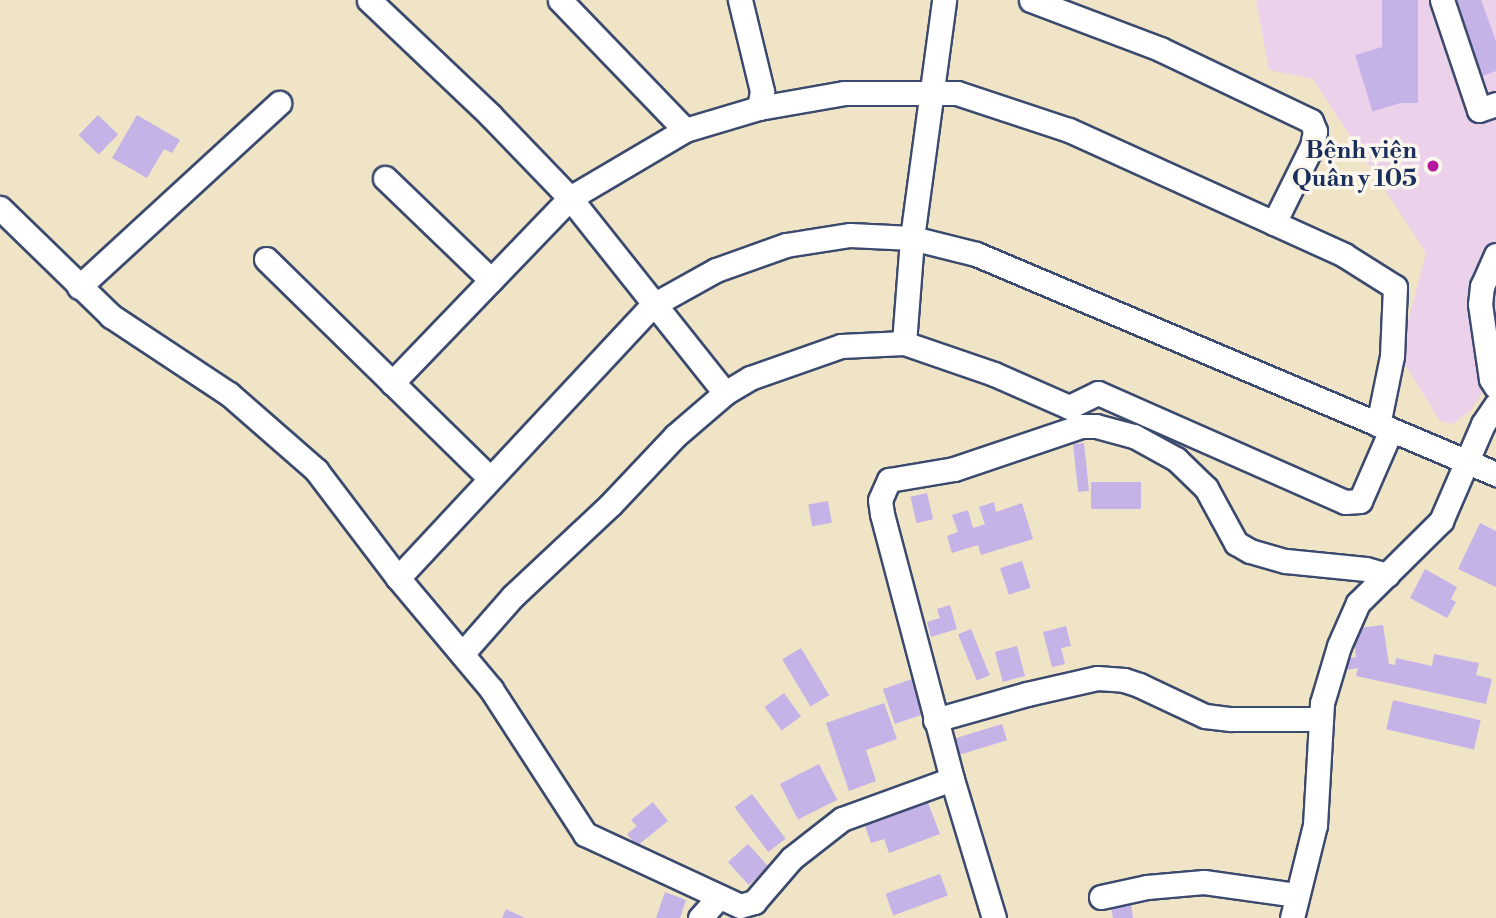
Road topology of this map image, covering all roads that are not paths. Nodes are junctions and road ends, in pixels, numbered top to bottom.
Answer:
1 (369, 0) edge
2 (560, 0) edge
3 (740, 0) edge
4 (944, 0) edge
5 (1031, 0) edge
6 (1442, 0) edge
7 (931, 93) junction
8 (279, 103) dead end
9 (1496, 104) edge
10 (759, 108) junction
11 (685, 130) junction
12 (385, 178) dead end
13 (570, 198) junction
14 (0, 208) edge
15 (1274, 223) junction
16 (912, 238) junction
17 (1496, 255) edge
18 (266, 260) dead end
19 (491, 280) junction
20 (79, 287) junction
21 (653, 305) junction
22 (904, 343) junction
23 (393, 383) junction
24 (1496, 387) edge
25 (725, 393) junction
26 (1496, 405) edge
27 (1384, 427) junction
28 (1486, 465) edge
29 (490, 478) junction
30 (1387, 575) junction
31 (398, 578) junction
32 (462, 654) junction
33 (1321, 719) junction
34 (935, 720) junction
35 (952, 779) junction
36 (1297, 895) junction
37 (1101, 897) dead end
38 (718, 898) junction
39 (700, 918) edge
40 (994, 918) edge
41 (1292, 918) edge

1 - 13 street
2 - 11 street
3 - 10 street
4 - 7 street
5 - 15 street
6 - 9 street
7 - 10 street
7 - 15 street
7 - 16 street
8 - 20 street
10 - 11 street
11 - 13 street
12 - 19 street
13 - 19 street
13 - 21 street
14 - 20 street
15 - 27 street
16 - 21 street
16 - 22 street
16 - 27 street
17 - 24 street
18 - 23 street
19 - 23 street
20 - 31 street
21 - 25 street
21 - 29 street
22 - 25 street
22 - 27 street
23 - 29 street
25 - 32 street
26 - 28 street
27 - 28 street
28 - 30 street
29 - 31 street
30 - 33 street
30 - 34 street
31 - 32 street
32 - 38 street
33 - 34 street
33 - 36 street
34 - 35 street
35 - 38 street
35 - 40 street
36 - 37 street
36 - 41 street
38 - 39 street

